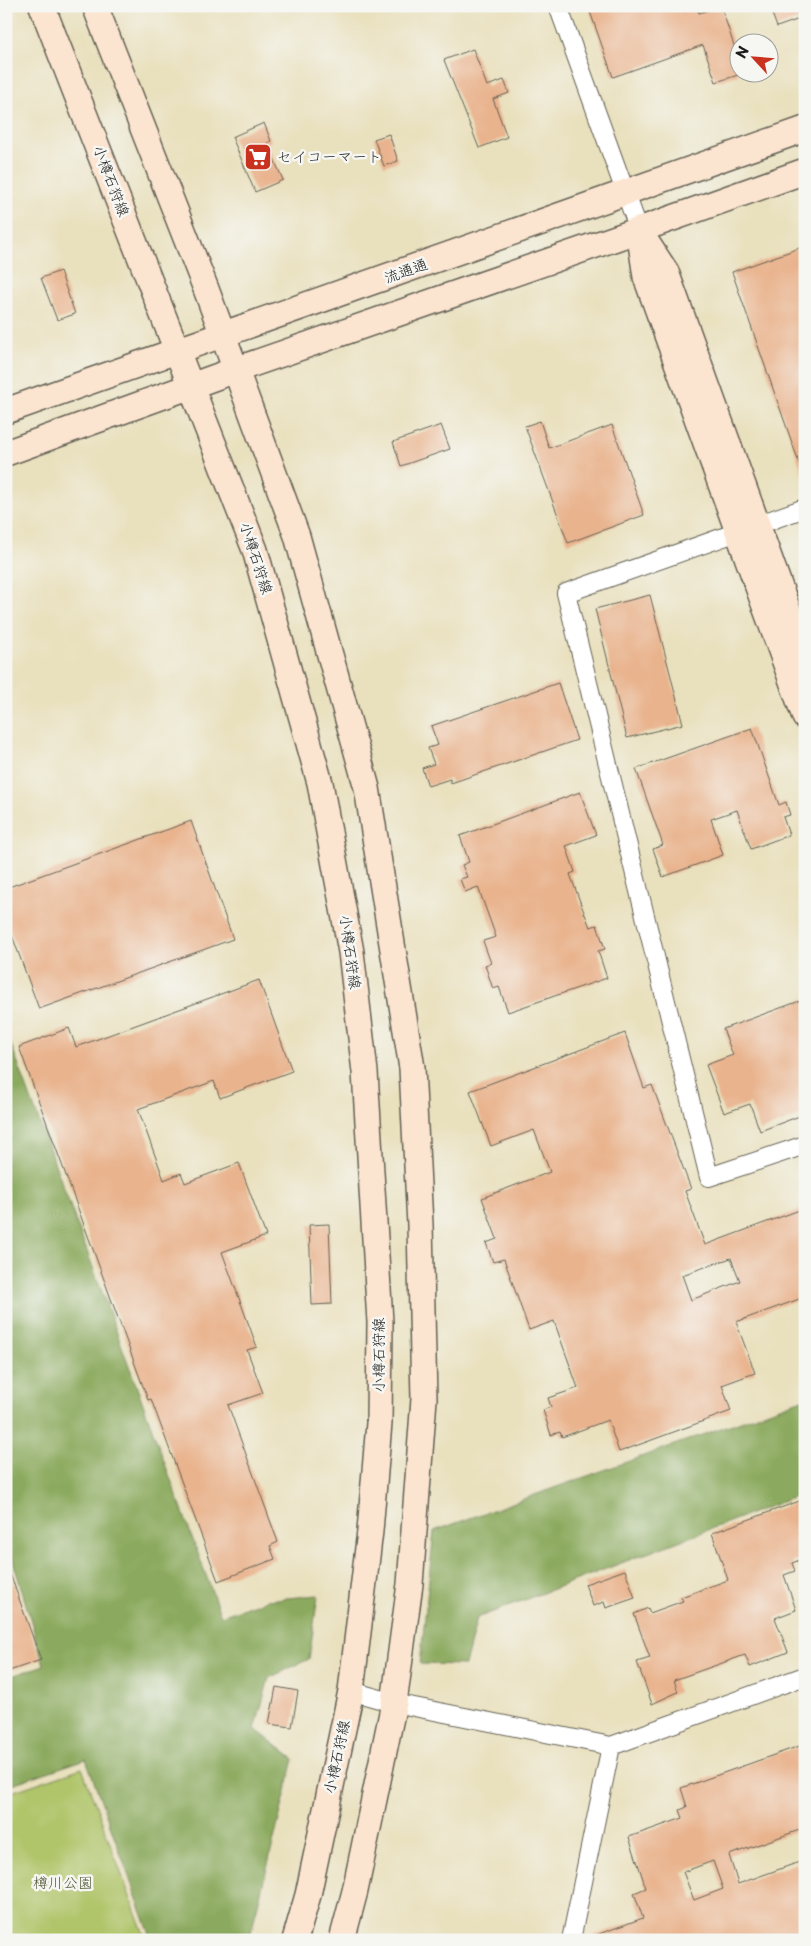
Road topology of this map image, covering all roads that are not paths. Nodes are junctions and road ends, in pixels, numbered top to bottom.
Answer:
1 (42, 6) edge
2 (95, 6) edge
3 (558, 6) edge
4 (805, 129) edge
5 (805, 171) edge
6 (624, 193) junction
7 (639, 230) junction
8 (223, 336) junction
9 (177, 351) junction
10 (235, 370) junction
11 (192, 386) junction
12 (6, 412) edge
13 (6, 453) edge
14 (805, 508) edge
15 (748, 528) junction
16 (799, 662) edge
17 (805, 717) edge
18 (805, 1144) edge
19 (805, 1676) edge
20 (351, 1691) junction
21 (394, 1703) junction
22 (611, 1746) junction
23 (295, 1940) edge
24 (342, 1940) edge
25 (571, 1940) edge

1 - 9 main road, 小樽石狩線
2 - 8 main road
3 - 6 street
4 - 6 main road, 流通通
5 - 7 main road
6 - 7 street
6 - 8 main road, 流通通
7 - 10 main road
7 - 15 main road
8 - 9 main road, 流通通
8 - 10 main road
9 - 11 main road, 小樽石狩線
9 - 12 main road, 流通通
10 - 11 main road
10 - 21 main road
11 - 13 main road
11 - 20 main road, 小樽石狩線
14 - 15 street
15 - 16 main road
15 - 18 street
16 - 17 main road
19 - 22 street
20 - 21 street
20 - 23 main road, 小樽石狩線
21 - 22 street
21 - 24 main road
22 - 25 street

